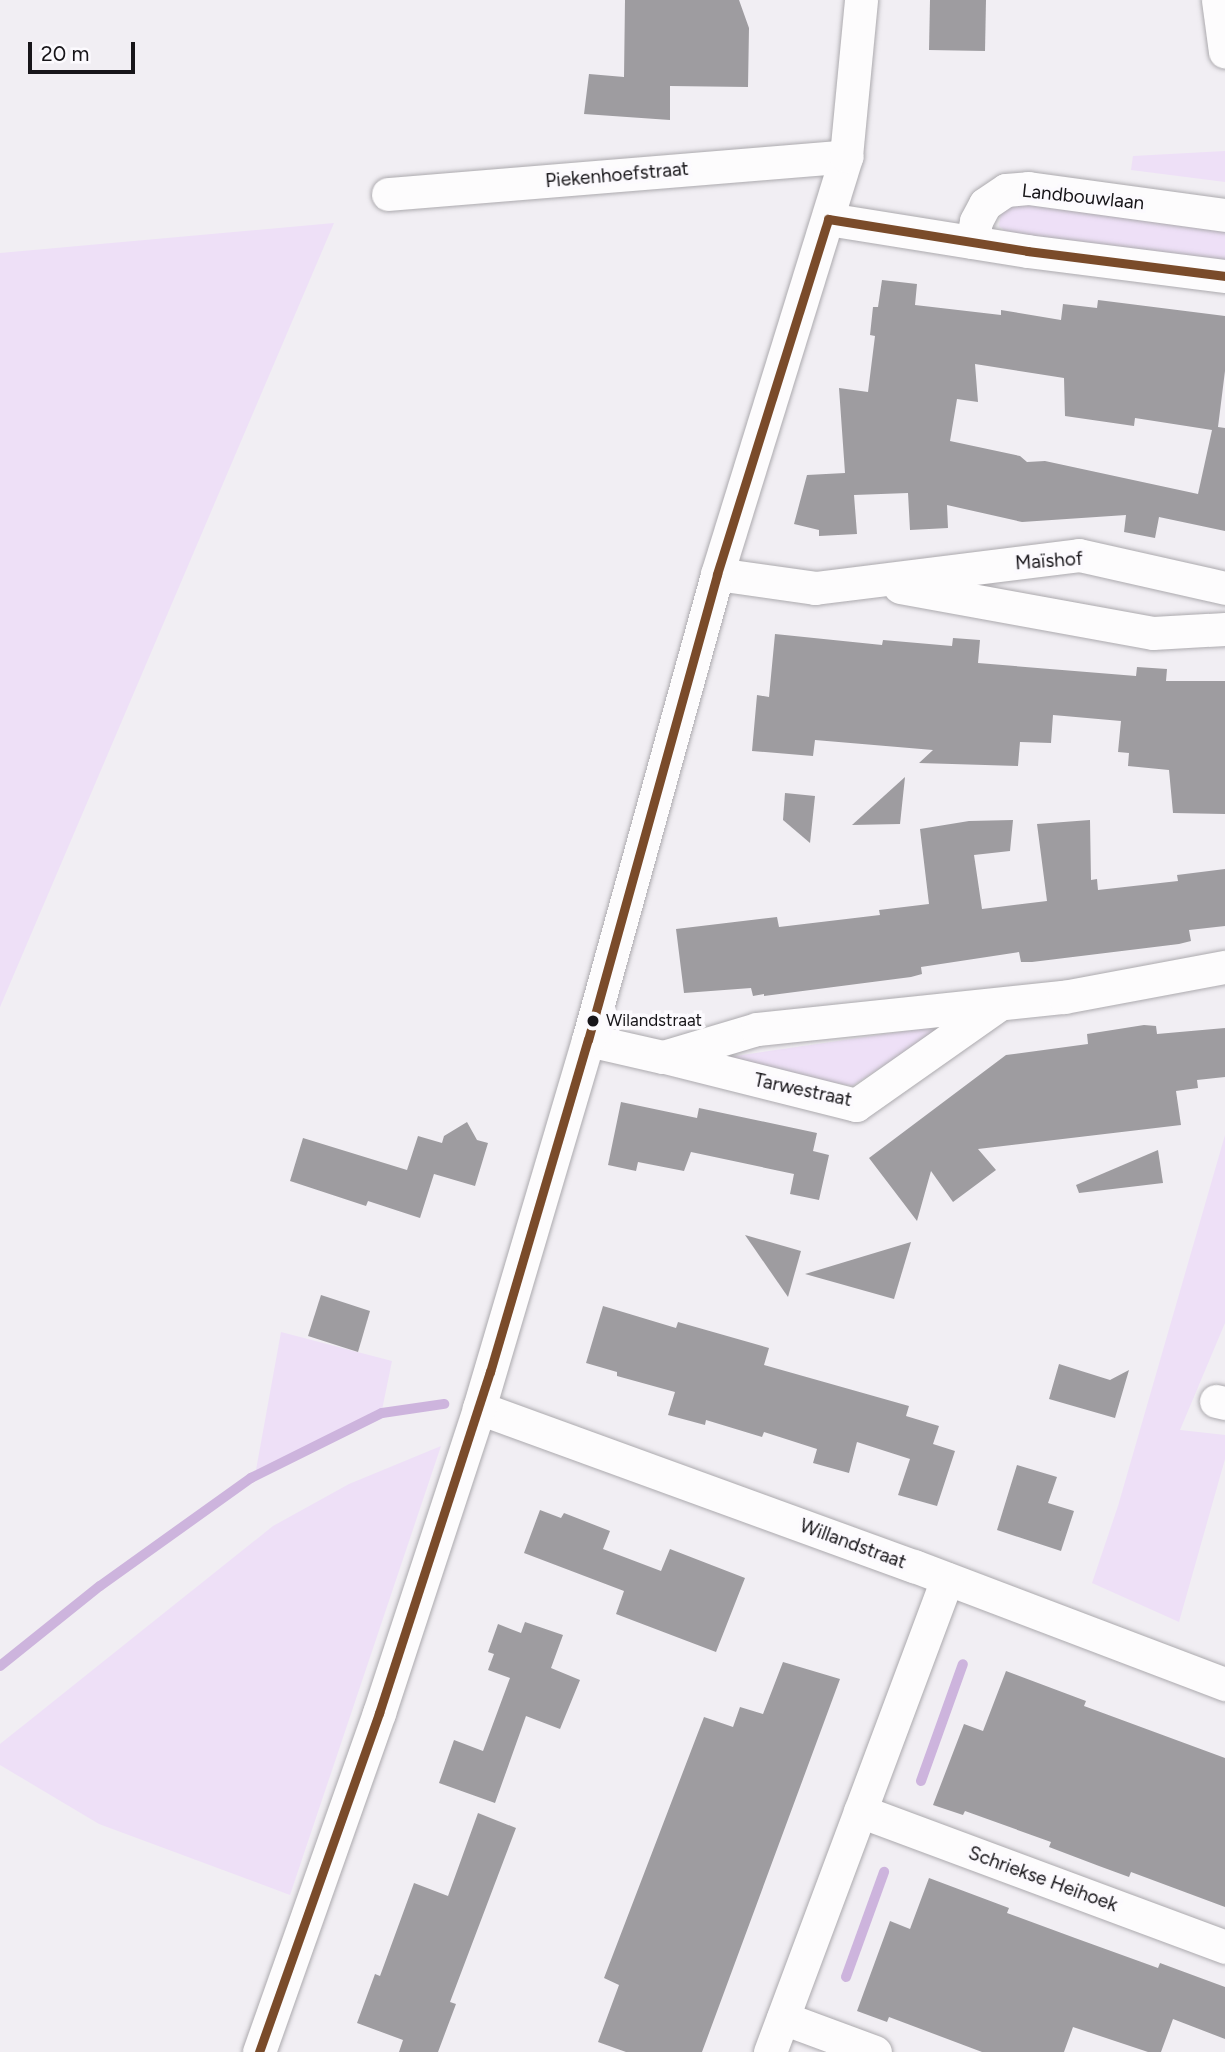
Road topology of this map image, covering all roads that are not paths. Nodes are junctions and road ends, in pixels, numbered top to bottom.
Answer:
1 (861, 0) edge
2 (1218, 0) edge
3 (1225, 52) edge
4 (846, 156) junction
5 (388, 194) dead end
6 (1225, 215) edge
7 (828, 219) junction
8 (972, 242) junction
9 (1225, 276) edge
10 (717, 574) junction
11 (870, 581) junction
12 (1225, 588) edge
13 (1225, 629) edge
14 (1225, 967) edge
15 (999, 1005) junction
16 (588, 1040) junction
17 (663, 1057) junction
18 (479, 1408) junction
19 (947, 1579) junction
20 (1225, 1684) edge
21 (860, 1811) junction
22 (1225, 1947) edge
23 (783, 2018) junction
24 (259, 2052) edge
25 (770, 2052) edge
26 (875, 2052) edge

1 - 4 street
2 - 3 street
4 - 5 street, Piekenhoefstraat
4 - 7 street
6 - 8 street, Landbouwlaan
7 - 8 street
7 - 10 street
8 - 9 street
10 - 11 street, Maïshof
10 - 16 street
11 - 12 street, Maïshof
11 - 13 street, Maïshof
14 - 15 street, Tarwestraat
15 - 17 street, Tarwestraat
15 - 17 street, Tarwestraat
16 - 17 street, Tarwestraat
16 - 18 street
18 - 19 street, Willandstraat
18 - 24 street
19 - 20 street, Willandstraat
19 - 21 street
21 - 22 street, Schriekse Heihoek
21 - 23 street
23 - 25 street
23 - 26 street

